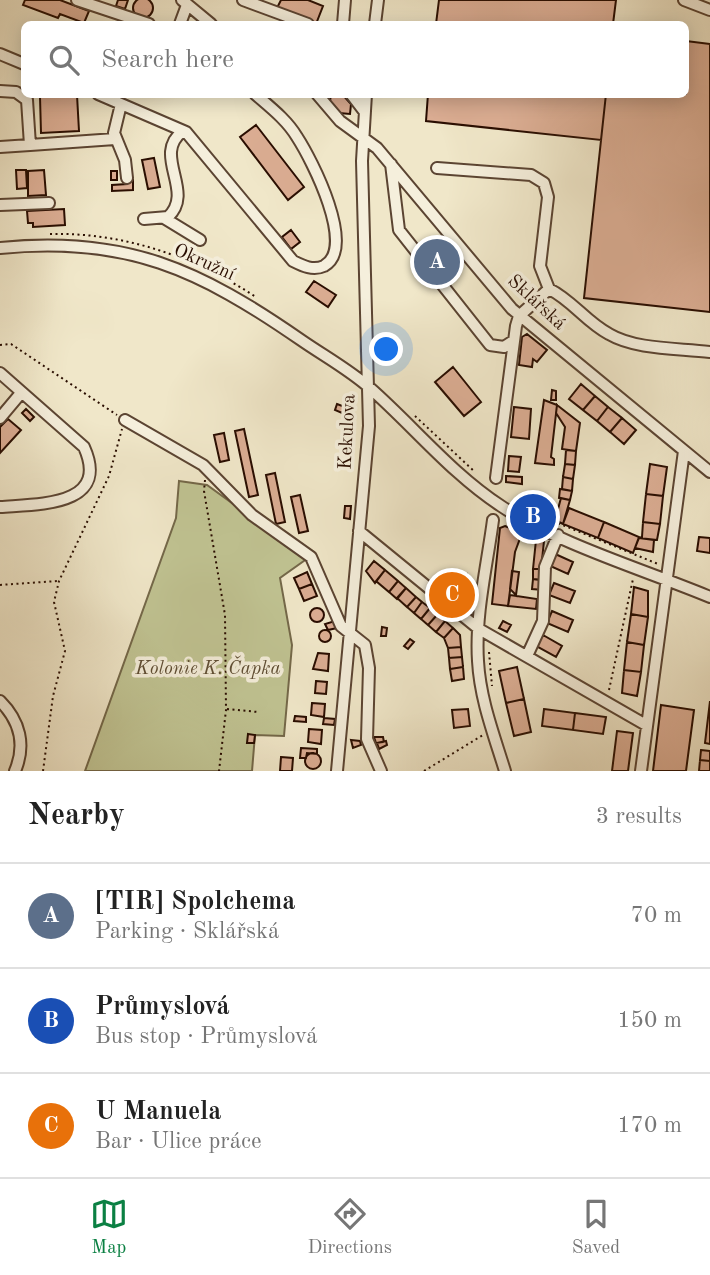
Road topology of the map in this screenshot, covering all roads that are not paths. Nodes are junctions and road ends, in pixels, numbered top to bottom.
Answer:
1 (77, 0) edge
2 (243, 0) edge
3 (345, 0) edge
4 (378, 0) edge
5 (684, 0) edge
6 (184, 2) edge
7 (708, 6) edge
8 (140, 21) edge
9 (181, 21) edge
10 (207, 21) edge
11 (300, 21) edge
12 (344, 21) edge
13 (375, 21) edge
14 (0, 54) edge
15 (21, 63) edge
16 (0, 90) edge
17 (21, 96) edge
18 (24, 98) edge
19 (107, 98) edge
20 (259, 98) edge
21 (320, 98) edge
22 (354, 98) edge
23 (366, 98) edge
24 (121, 104) junction
25 (364, 111) junction
26 (183, 131) junction
27 (363, 135) junction
28 (115, 139) junction
29 (30, 145) junction
30 (0, 146) edge
31 (391, 164) junction
32 (437, 168) dead end
33 (127, 178) dead end
34 (49, 203) dead end
35 (0, 205) edge
36 (164, 218) junction
37 (144, 219) dead end
38 (200, 240) dead end
39 (0, 248) edge
40 (549, 289) junction
41 (519, 316) junction
42 (513, 341) junction
43 (710, 352) edge
44 (0, 373) edge
45 (368, 386) junction
46 (21, 393) junction
47 (0, 418) edge
48 (125, 420) road end
49 (684, 451) junction
50 (710, 472) edge
51 (496, 478) dead end
52 (0, 507) edge
53 (493, 520) dead end
54 (359, 531) junction
55 (558, 535) junction
56 (668, 580) junction
57 (710, 597) edge
58 (479, 629) junction
59 (350, 630) junction
60 (527, 656) junction
61 (0, 701) edge
62 (646, 725) junction
63 (15, 771) edge
64 (337, 771) edge
65 (381, 771) edge
66 (505, 771) edge
67 (641, 771) edge

1 - 8 street
2 - 11 street
3 - 12 street
4 - 13 street
5 - 7 street
6 - 9 street
6 - 10 street
14 - 15 street
16 - 17 street
18 - 29 street
19 - 24 street
20 - 26 street
21 - 27 street, Sklářská
22 - 25 street
23 - 25 street, Kekulova
24 - 26 street
24 - 28 street
25 - 27 street, Kekulova
26 - 36 street
27 - 31 street, Sklářská
27 - 45 street, Kekulova
28 - 29 street
28 - 33 street
29 - 30 street
31 - 41 street, Sklářská
31 - 42 street
32 - 40 street
34 - 35 street
36 - 37 street
36 - 38 street
39 - 45 street, Okružní
40 - 41 street
40 - 43 street
41 - 42 street
41 - 49 street, Sklářská
42 - 51 street
44 - 46 street
45 - 54 street, Kekulova
45 - 55 street, Okružní
46 - 47 street
46 - 52 street
48 - 59 street
49 - 50 street, Sklářská
49 - 56 street
53 - 58 street
54 - 58 street
54 - 59 street, Kekulova
55 - 56 street, Okružní
55 - 60 street
56 - 57 street, Okružní
56 - 62 street
58 - 60 street
58 - 66 street
59 - 64 street, Kekulova
59 - 65 street
60 - 62 street
61 - 63 street
62 - 67 street

